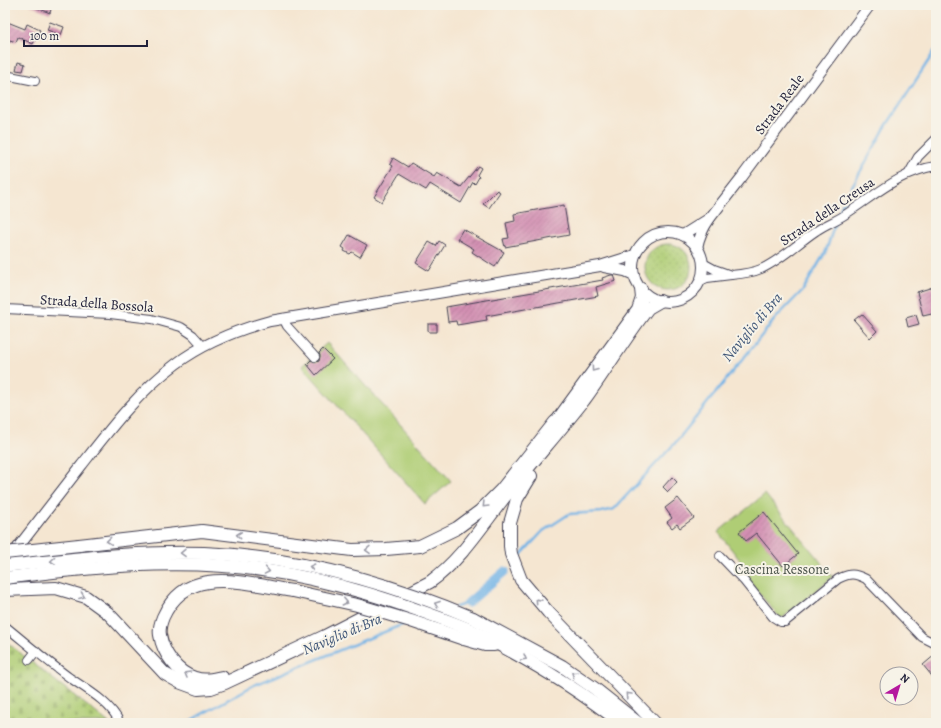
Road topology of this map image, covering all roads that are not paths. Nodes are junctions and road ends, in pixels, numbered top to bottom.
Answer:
1 (870, 5) edge
2 (5, 75) edge
3 (35, 82) dead end
4 (936, 139) edge
5 (936, 166) edge
6 (909, 173) junction
7 (710, 218) junction
8 (684, 236) junction
9 (697, 248) junction
10 (635, 255) junction
11 (703, 263) junction
12 (600, 266) junction
13 (634, 275) junction
14 (731, 276) junction
15 (700, 281) junction
16 (641, 289) junction
17 (660, 301) junction
18 (5, 309) edge
19 (283, 318) junction
20 (203, 346) junction
21 (315, 357) dead end
22 (559, 424) junction
23 (5, 553) edge
24 (720, 556) dead end
25 (5, 565) edge
26 (5, 578) edge
27 (11, 589) edge
28 (5, 626) edge
29 (469, 629) junction
30 (936, 642) edge
31 (36, 651) junction
32 (29, 660) dead end
33 (252, 670) junction
34 (120, 723) edge
35 (621, 723) edge
36 (638, 723) edge
37 (655, 723) edge

1 - 7 main road, Strada Reale
2 - 3 street
4 - 6 street
5 - 6 street, Strada della Creusa
6 - 14 street, Strada della Creusa
7 - 8 main road, Strada Reale
7 - 9 main road, Strada Reale
8 - 9 main road
8 - 10 main road
9 - 11 main road
10 - 12 main road
10 - 13 main road
11 - 14 street
11 - 15 main road
12 - 13 main road
12 - 19 main road
13 - 16 main road
14 - 15 street, Strada della Creusa
15 - 17 main road
16 - 17 main road
16 -> 22 highway
17 - 22 highway
18 - 20 street, Strada della Bossola
19 - 20 main road
19 - 21 street
20 - 25 main road
22 -> 23 highway, bridge
22 - 33 highway
37 -> 22 highway
24 - 30 street
29 -> 25 highway, bridge
26 -> 29 highway, bridge
27 -> 33 highway
28 - 31 street
33 -> 29 highway, bridge
29 -> 35 highway
36 -> 29 highway
31 - 32 street
31 - 34 street

